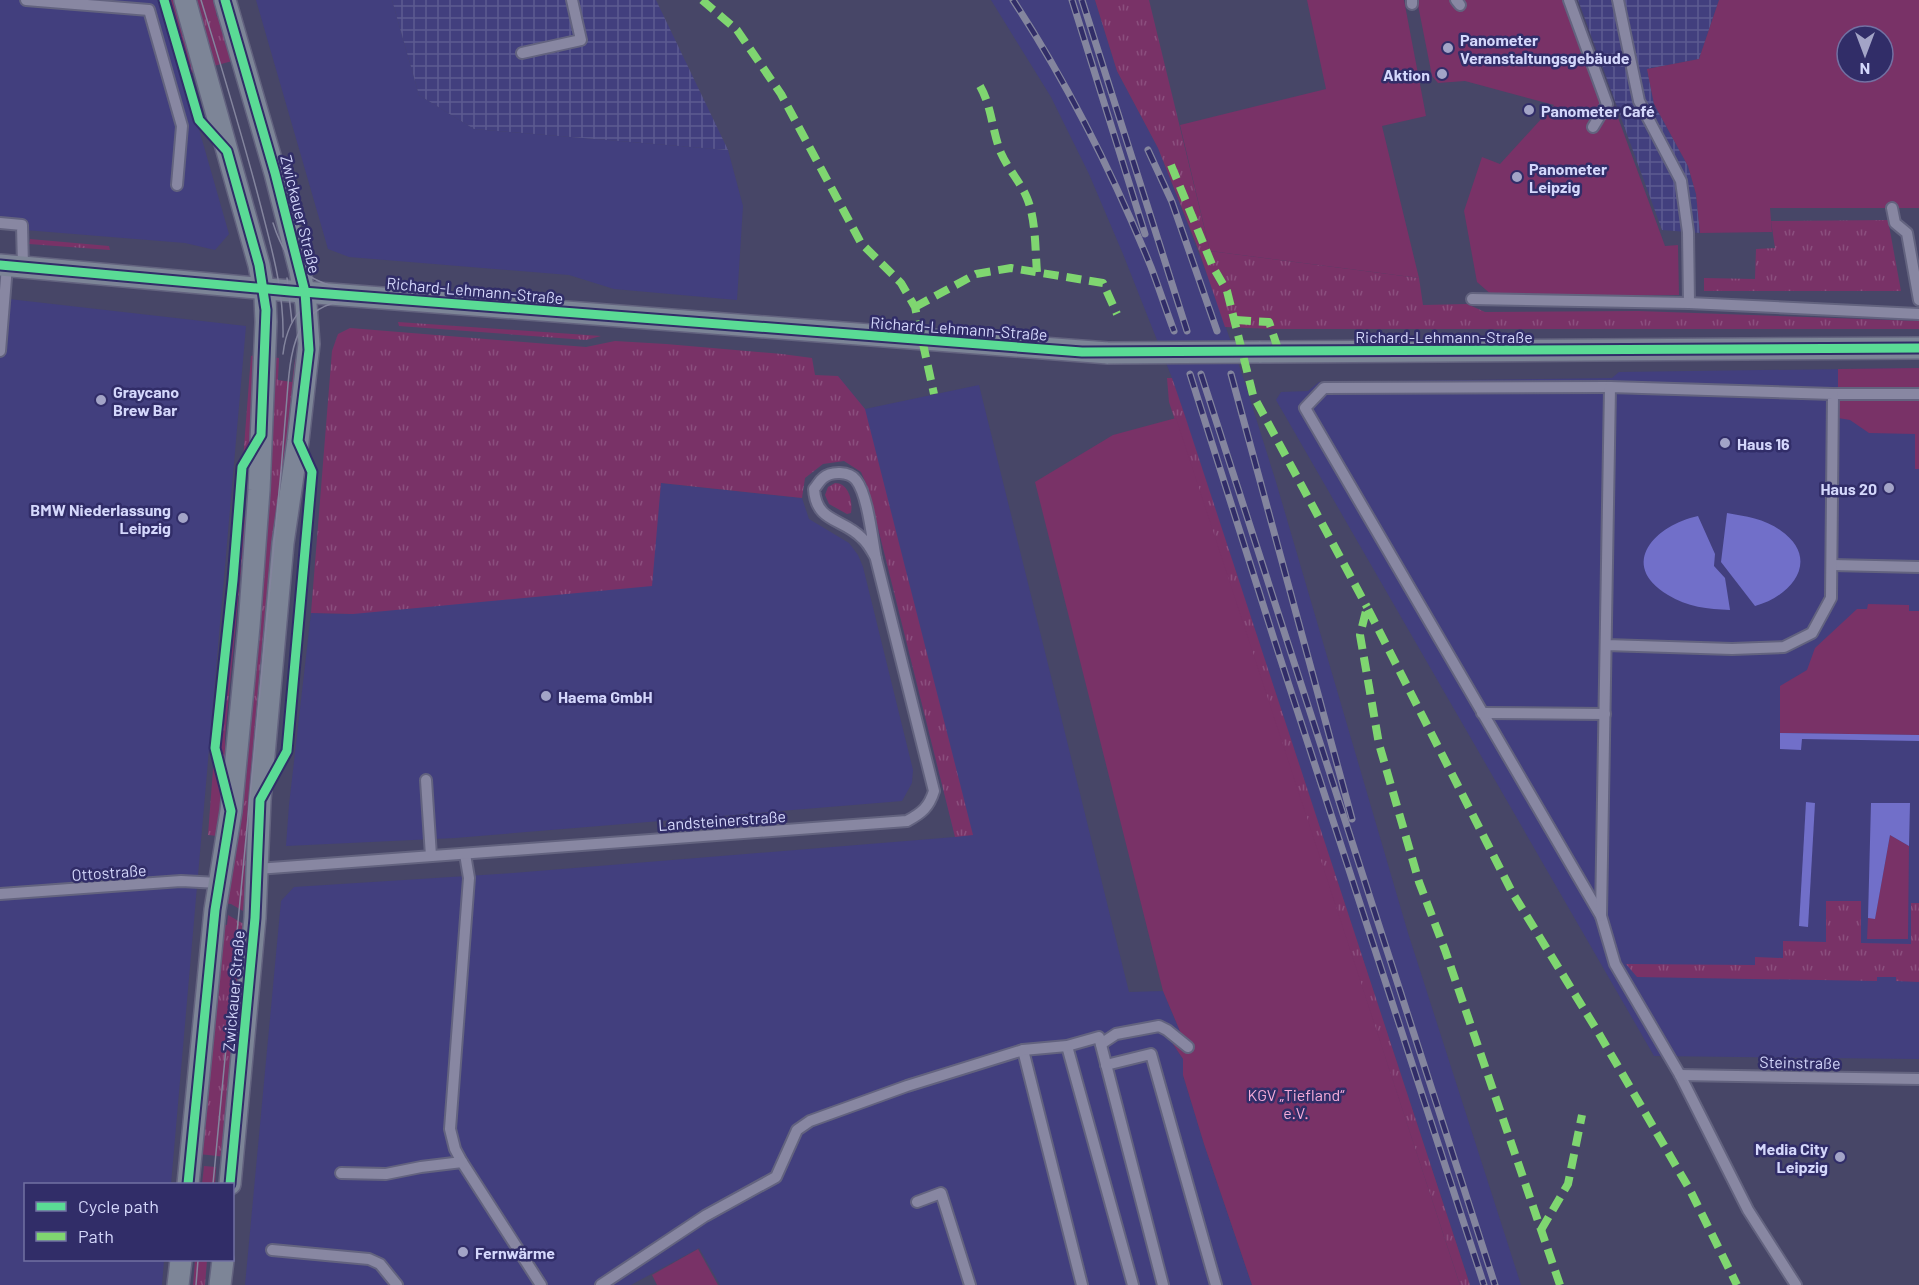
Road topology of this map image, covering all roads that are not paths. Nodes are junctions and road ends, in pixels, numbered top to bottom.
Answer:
1 (26, 0) edge
2 (185, 0) edge
3 (225, 0) edge
4 (572, 0) edge
5 (1569, 0) edge
6 (1618, 0) edge
7 (522, 53) dead end
8 (1593, 127) dead end
9 (177, 185) dead end
10 (1892, 208) dead end
11 (0, 223) edge
12 (10, 266) edge
13 (264, 289) junction
14 (305, 292) junction
15 (1472, 299) dead end
16 (1919, 300) edge
17 (1689, 303) junction
18 (1919, 314) edge
19 (1919, 348) edge
20 (0, 351) edge
21 (1610, 387) junction
22 (1833, 394) junction
23 (1919, 394) edge
24 (876, 558) junction
25 (1832, 565) junction
26 (1919, 567) edge
27 (1606, 645) junction
28 (1482, 712) junction
29 (1605, 714) junction
30 (426, 780) dead end
31 (465, 854) junction
32 (430, 856) junction
33 (257, 869) junction
34 (219, 883) junction
35 (0, 894) edge
36 (1600, 916) junction
37 (1100, 1041) junction
38 (1067, 1046) junction
39 (1188, 1047) dead end
40 (1023, 1050) junction
41 (1106, 1065) junction
42 (1680, 1076) junction
43 (1919, 1079) edge
44 (462, 1162) junction
45 (341, 1173) dead end
46 (188, 1183) edge
47 (230, 1183) edge
48 (917, 1202) dead end
49 (272, 1250) dead end
50 (181, 1261) edge
51 (223, 1261) edge
52 (178, 1285) edge
53 (220, 1285) edge
54 (397, 1285) edge
55 (541, 1285) edge
56 (601, 1285) edge
57 (970, 1285) edge
58 (1082, 1285) edge
59 (1133, 1285) edge
60 (1162, 1285) edge
61 (1216, 1285) edge
62 (1796, 1285) edge

1 - 9 street
2 - 13 main road, Zwickauer Straße
3 - 14 main road, Zwickauer Straße
4 - 7 street
5 - 8 street
6 - 17 street
10 - 16 street
11 - 12 street
12 - 13 main road, Richard-Lehmann-Straße
12 - 20 street
13 - 14 main road, Richard-Lehmann-Straße
13 - 34 main road, Zwickauer Straße
14 - 19 main road, Richard-Lehmann-Straße, bridge
14 - 33 main road, Zwickauer Straße
15 - 17 street
17 - 18 street
21 - 22 street
21 - 27 street
21 - 28 street
22 - 23 street
22 - 25 street
24 - 24 street, Landsteinerstraße
24 - 31 street, Landsteinerstraße
25 - 26 street
25 - 27 street
27 - 29 street
28 - 29 street
28 - 36 street
29 - 36 street
30 - 32 street
31 - 32 street, Landsteinerstraße
31 - 44 street
32 - 33 street, Landsteinerstraße
33 - 47 main road, Zwickauer Straße
34 - 35 street, Ottostraße
34 - 46 main road, Zwickauer Straße
36 - 42 street
37 - 38 street
37 - 39 street
37 - 41 street
38 - 40 street
38 - 59 street
40 - 56 street
40 - 58 street
41 - 60 street
41 - 61 street
42 - 43 street, Steinstraße
42 - 62 street
44 - 45 street
44 - 55 street
48 - 57 street
49 - 54 street
50 - 52 main road
51 - 53 main road

